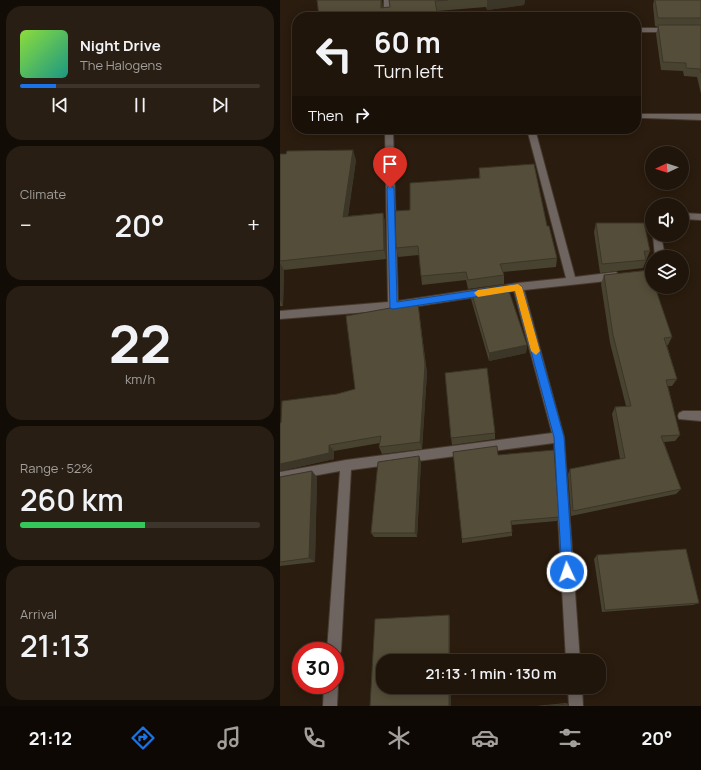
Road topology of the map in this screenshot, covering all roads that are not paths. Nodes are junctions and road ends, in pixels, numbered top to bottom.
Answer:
1 (387, 0) edge
2 (387, 12) edge
3 (641, 30) edge
4 (679, 30) edge
5 (645, 116) dead end
6 (701, 117) edge
7 (389, 134) edge
8 (531, 134) edge
9 (689, 216) edge
10 (701, 217) edge
11 (622, 276) edge
12 (571, 281) junction
13 (518, 287) junction
14 (393, 306) junction
15 (280, 315) edge
16 (683, 416) dead end
17 (701, 416) edge
18 (559, 437) junction
19 (346, 465) junction
20 (280, 477) edge
21 (335, 642) edge
22 (573, 654) edge
23 (331, 694) edge
24 (575, 694) edge
25 (330, 706) edge
26 (576, 706) edge

1 - 2 street
3 - 4 street
5 - 6 street
7 - 14 street
8 - 12 street
9 - 10 street
11 - 12 street
12 - 13 street
13 - 14 street
13 - 18 street
14 - 15 street
16 - 17 street
18 - 19 street
18 - 22 street
19 - 20 street
19 - 21 street
23 - 25 street
24 - 26 street

